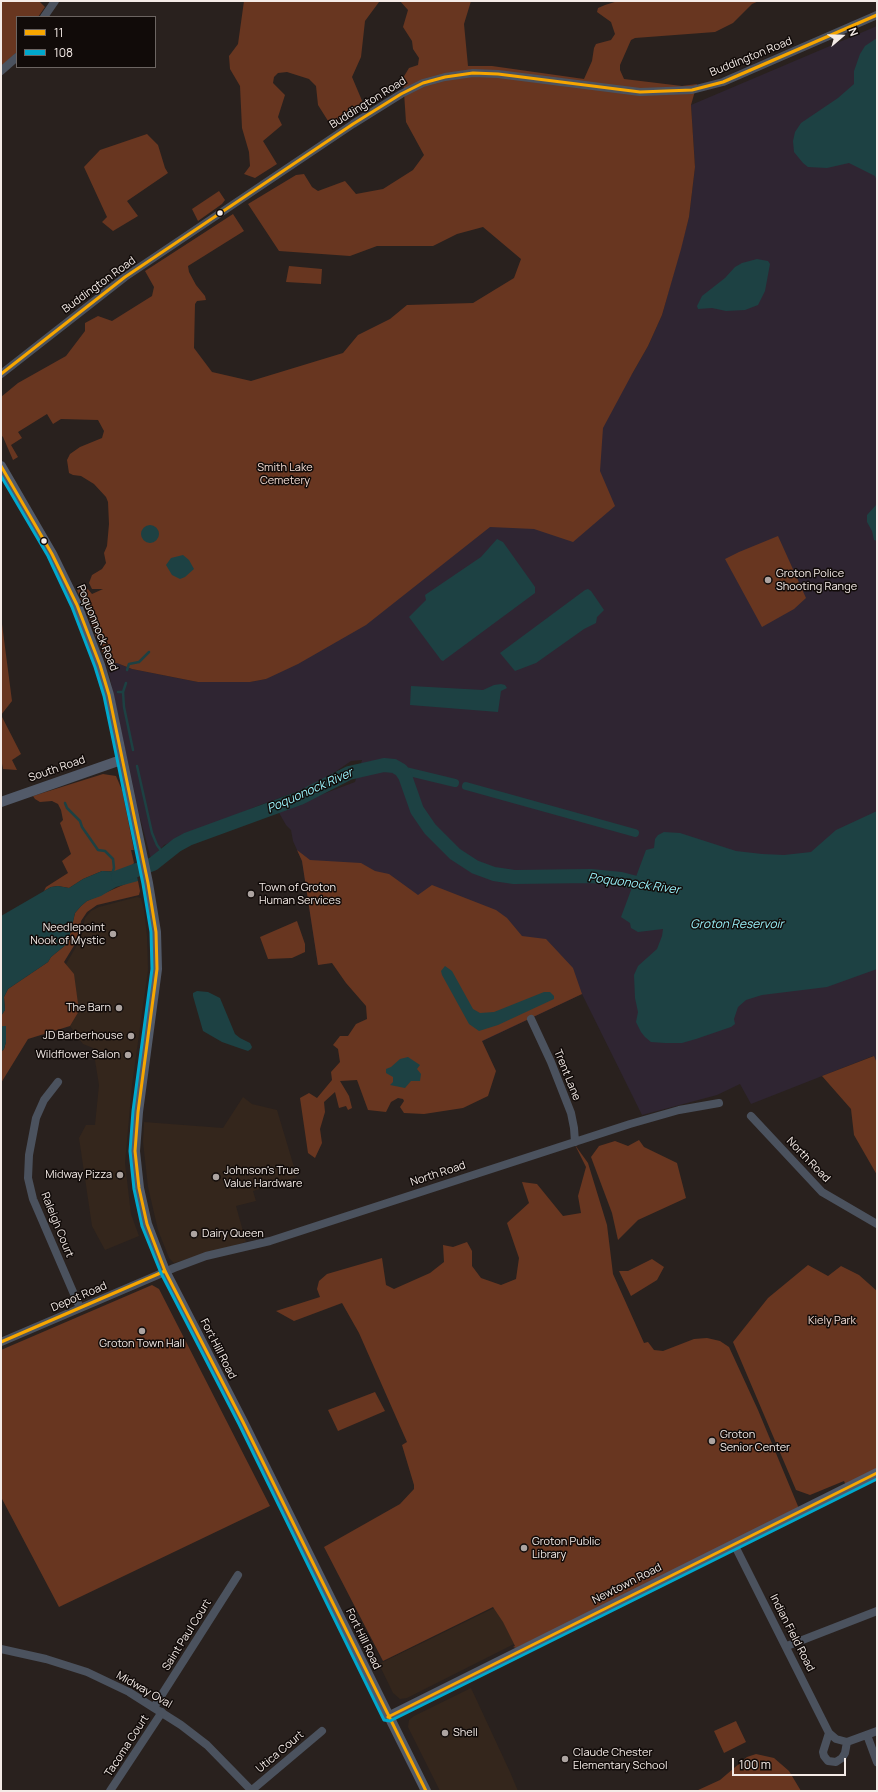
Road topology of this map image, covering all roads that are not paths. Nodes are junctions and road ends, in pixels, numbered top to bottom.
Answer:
1 (56, 1) edge
2 (877, 15) edge
3 (45, 16) edge
4 (16, 58) edge
5 (1, 71) edge
6 (1, 374) edge
7 (1, 466) edge
8 (121, 760) junction
9 (1, 802) edge
10 (148, 883) joint
11 (531, 1019) dead end
12 (58, 1082) dead end
13 (719, 1103) dead end
14 (751, 1116) dead end
15 (575, 1142) junction
16 (877, 1224) edge
17 (165, 1271) junction
18 (80, 1308) junction
19 (1, 1342) edge
20 (877, 1473) edge
21 (734, 1544) junction
22 (238, 1575) dead end
23 (877, 1611) edge
24 (787, 1646) junction
25 (1, 1649) edge
26 (154, 1708) junction
27 (162, 1712) junction
28 (388, 1717) junction
29 (322, 1731) dead end
30 (877, 1731) edge
31 (829, 1733) junction
32 (867, 1735) junction
33 (848, 1742) junction
34 (877, 1762) edge
35 (110, 1791) edge
36 (252, 1791) edge
37 (426, 1791) edge

1 - 3 street
2 - 6 street, Buddington Road
4 - 5 street
7 - 8 main road, Poquonnock Road
8 - 9 main road, South Road
8 - 10 main road, Poquonnock Road
10 - 17 main road, Fort Hill Road
11 - 15 street, Trent Lane
12 - 18 street, Raleigh Court
13 - 15 street, North Road
14 - 16 street, North Road
15 - 17 street, North Road
17 - 18 street, Depot Road
17 - 28 main road, Fort Hill Road
18 - 19 street, Depot Road
20 - 21 main road, Newtown Road
21 - 24 street, Indian Field Road
21 - 28 main road, Newtown Road
22 - 26 street, Saint Paul Court
23 - 24 street
24 - 31 street, Indian Field Road
25 - 26 street, Midway Oval
26 - 27 street, Midway Oval
27 - 35 street, Tacoma Court
27 - 36 street, Midway Oval
28 - 37 main road, Fort Hill Road
29 - 36 street, Utica Court
30 - 32 street
31 - 33 street
31 - 33 street
32 - 33 street
32 - 34 street

